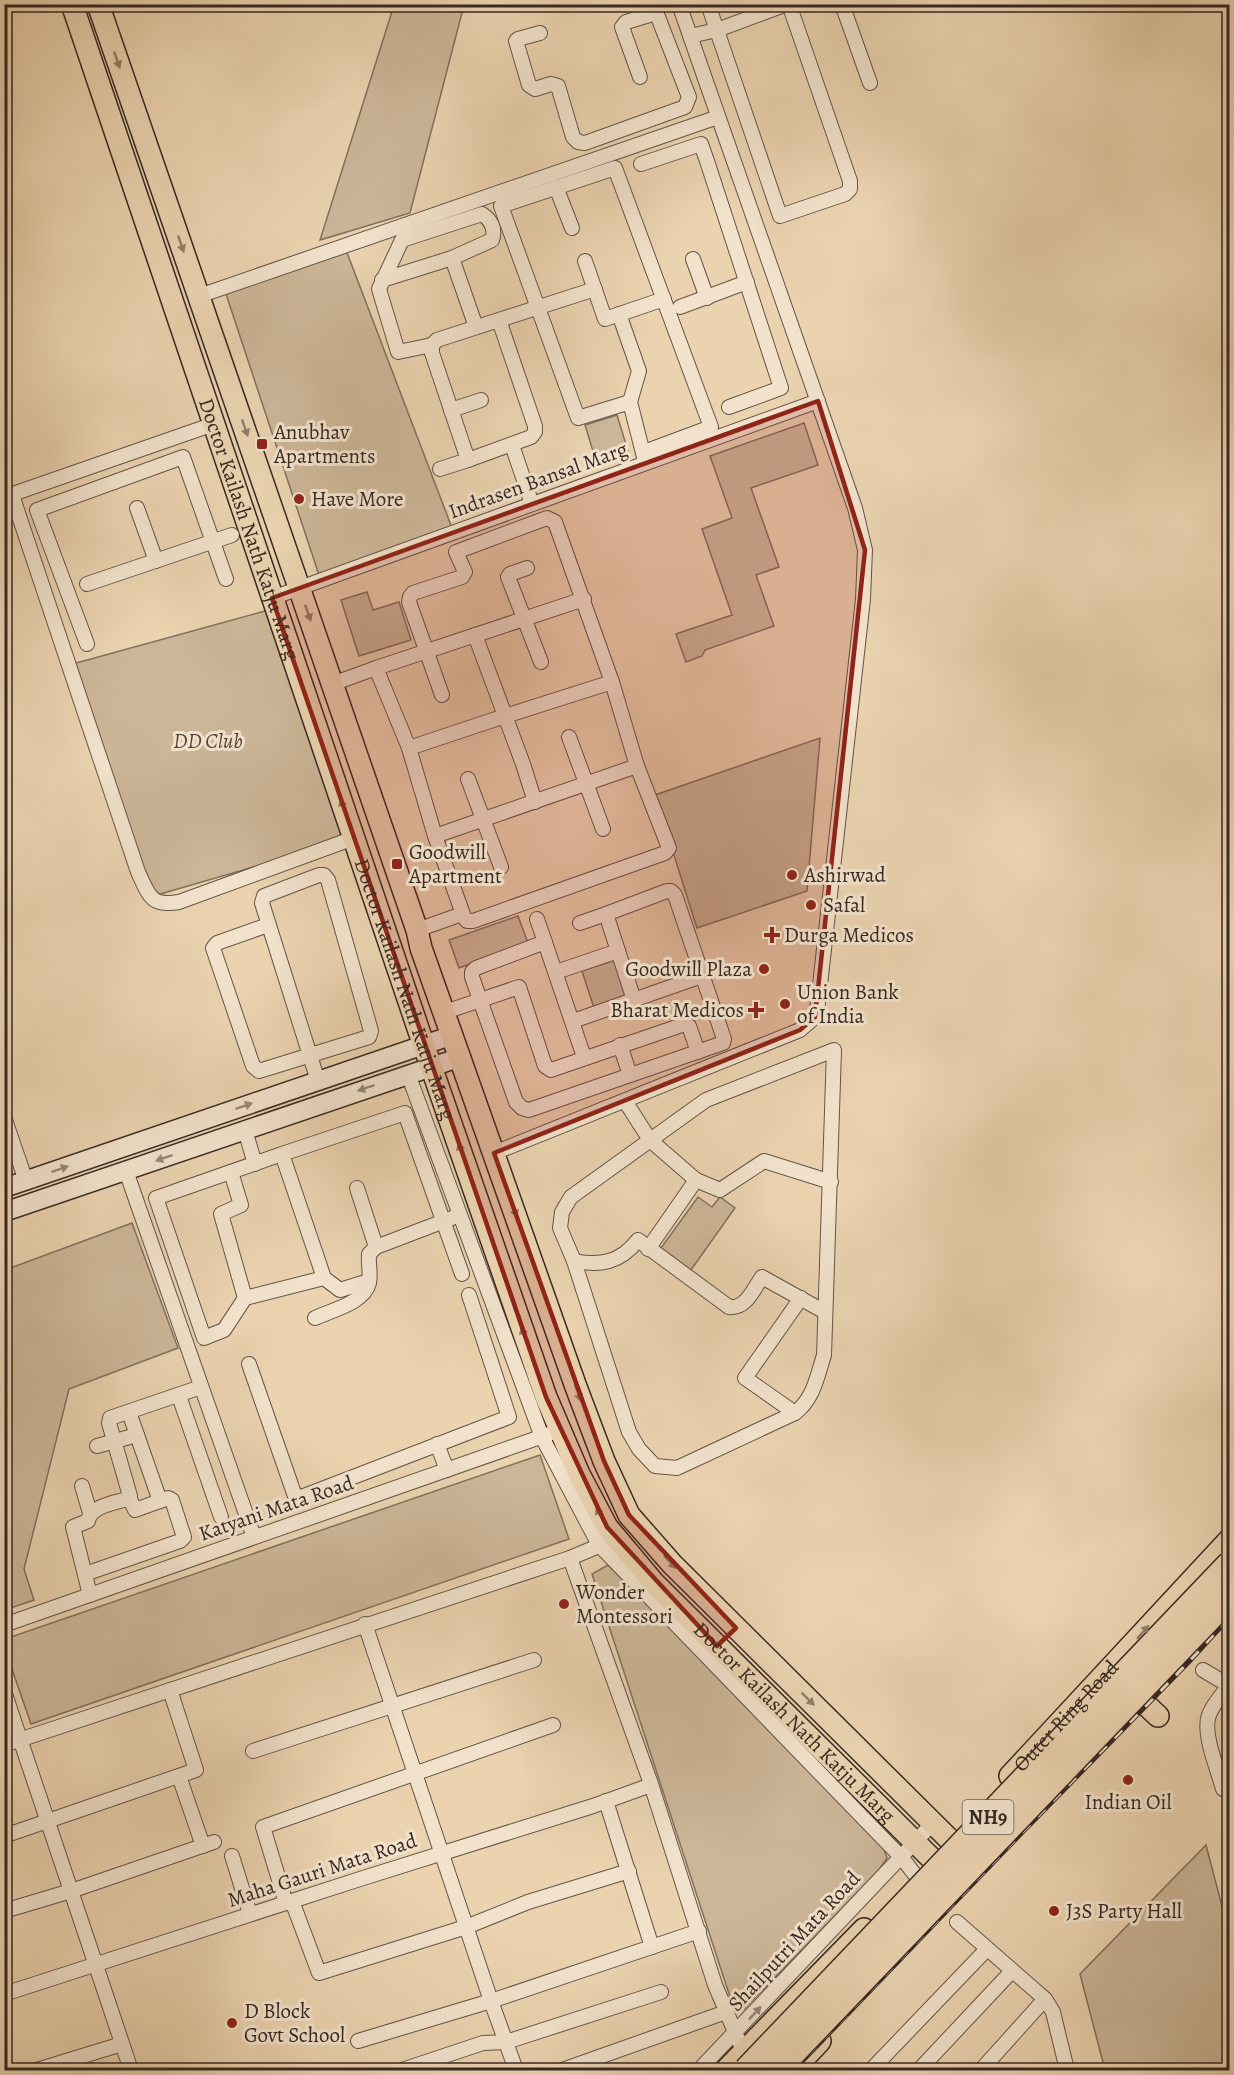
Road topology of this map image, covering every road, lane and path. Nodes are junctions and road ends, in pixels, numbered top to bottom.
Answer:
1 (72, 4) edge
2 (98, 4) edge
3 (679, 4) edge
4 (708, 4) edge
5 (788, 4) edge
6 (842, 4) edge
7 (654, 9) edge
8 (717, 30) junction
9 (540, 33) dead end
10 (690, 36) junction
11 (640, 77) dead end
12 (870, 83) dead end
13 (666, 114) junction
14 (718, 117) junction
15 (672, 133) junction
16 (729, 150) junction
17 (707, 161) junction
18 (641, 164) dead end
19 (556, 187) junction
20 (780, 216) junction
21 (755, 223) junction
22 (572, 228) dead end
23 (452, 258) junction
24 (693, 259) dead end
25 (585, 261) dead end
26 (382, 280) junction
27 (747, 282) junction
28 (595, 288) junction
29 (199, 296) junction
30 (707, 298) junction
31 (664, 299) junction
32 (539, 306) junction
33 (680, 307) dead end
34 (619, 314) junction
35 (499, 320) junction
36 (476, 327) junction
37 (432, 345) junction
38 (481, 400) dead end
39 (818, 401) junction
40 (630, 402) junction
41 (729, 407) dead end
42 (451, 410) junction
43 (214, 424) junction
44 (512, 445) junction
45 (645, 458) junction
46 (468, 460) junction
47 (440, 469) dead end
48 (8, 496) edge
49 (532, 504) junction
50 (137, 508) dead end
51 (232, 535) dead end
52 (213, 542) junction
53 (156, 561) junction
54 (527, 568) dead end
55 (226, 579) dead end
56 (87, 584) dead end
57 (299, 588) junction
58 (272, 598) junction
59 (584, 599) junction
60 (524, 619) junction
61 (475, 635) junction
62 (87, 644) dead end
63 (425, 651) junction
64 (541, 662) dead end
65 (376, 668) junction
66 (612, 682) junction
67 (332, 684) junction
68 (442, 696) dead end
69 (505, 716) junction
70 (569, 737) dead end
71 (410, 748) junction
72 (637, 766) junction
73 (468, 779) dead end
74 (586, 783) junction
75 (534, 802) junction
76 (483, 819) junction
77 (603, 829) dead end
78 (435, 836) junction
79 (354, 838) junction
80 (501, 867) dead end
81 (462, 914) junction
82 (606, 914) junction
83 (537, 919) dead end
84 (580, 923) dead end
85 (268, 925) junction
86 (417, 930) junction
87 (545, 942) junction
88 (618, 951) junction
89 (556, 972) junction
90 (702, 976) junction
91 (480, 999) junction
92 (634, 999) junction
93 (445, 1012) junction
94 (573, 1020) junction
95 (453, 1035) junction
96 (620, 1045) junction
97 (424, 1046) junction
98 (698, 1052) junction
99 (309, 1055) junction
100 (461, 1057) junction
101 (585, 1057) junction
102 (431, 1067) junction
103 (408, 1074) junction
104 (630, 1075) junction
105 (318, 1081) junction
106 (625, 1101) junction
107 (4, 1117) edge
108 (245, 1130) junction
109 (650, 1140) junction
110 (494, 1153) junction
111 (282, 1154) junction
112 (255, 1164) junction
113 (126, 1171) junction
114 (231, 1172) junction
115 (696, 1180) junction
116 (26, 1181) junction
117 (831, 1182) junction
118 (4, 1188) edge
119 (357, 1188) dead end
120 (471, 1211) junction
121 (4, 1212) edge
122 (444, 1220) junction
123 (376, 1246) junction
124 (648, 1249) junction
125 (574, 1261) junction
126 (462, 1274) dead end
127 (324, 1278) junction
128 (369, 1281) junction
129 (470, 1294) dead end
130 (245, 1298) junction
131 (801, 1298) junction
132 (825, 1312) junction
133 (315, 1318) dead end
134 (499, 1318) junction
135 (479, 1325) junction
136 (249, 1364) dead end
137 (201, 1387) junction
138 (179, 1396) junction
139 (129, 1412) junction
140 (795, 1413) junction
141 (551, 1434) junction
142 (137, 1435) junction
143 (114, 1441) junction
144 (437, 1444) junction
145 (97, 1446) dead end
146 (447, 1470) junction
147 (82, 1486) dead end
148 (129, 1497) junction
149 (160, 1501) junction
150 (90, 1513) junction
151 (221, 1517) dead end
152 (254, 1538) junction
153 (1230, 1539) edge
154 (608, 1542) junction
155 (570, 1558) junction
156 (1230, 1563) edge
157 (85, 1574) junction
158 (90, 1594) junction
159 (1230, 1598) edge
160 (1230, 1606) edge
161 (365, 1624) junction
162 (4, 1625) edge
163 (736, 1628) junction
164 (717, 1646) junction
165 (1125, 1652) junction
166 (534, 1660) dead end
167 (1203, 1670) dead end
168 (1159, 1682) junction
169 (1229, 1685) edge
170 (170, 1690) junction
171 (4, 1691) edge
172 (1142, 1701) junction
173 (393, 1704) junction
174 (1158, 1716) dead end
175 (553, 1725) dead end
176 (21, 1741) junction
177 (4, 1745) edge
178 (253, 1751) dead end
179 (416, 1774) junction
180 (179, 1776) junction
181 (651, 1785) junction
182 (1223, 1789) dead end
183 (606, 1801) junction
184 (48, 1821) junction
185 (933, 1823) junction
186 (4, 1836) edge
187 (950, 1840) junction
188 (909, 1850) junction
189 (442, 1854) junction
190 (232, 1856) dead end
191 (932, 1859) junction
192 (629, 1871) junction
193 (916, 1876) junction
194 (71, 1891) junction
195 (289, 1902) junction
196 (4, 1911) edge
197 (250, 1914) junction
198 (957, 1922) dead end
199 (466, 1927) junction
200 (699, 1931) junction
201 (652, 1947) junction
202 (987, 1949) junction
203 (96, 1965) junction
204 (1012, 1971) junction
205 (661, 1992) dead end
206 (4, 1994) edge
207 (1046, 1999) junction
208 (491, 2001) junction
209 (726, 2012) junction
210 (763, 2033) junction
211 (358, 2042) dead end
212 (506, 2042) junction
213 (122, 2044) junction
214 (742, 2052) edge
215 (789, 2069) edge
216 (985, 2069) edge
217 (37, 2070) edge
218 (131, 2070) edge
219 (402, 2070) edge
220 (516, 2070) edge
221 (562, 2070) edge
222 (699, 2070) edge
223 (726, 2070) edge
224 (871, 2070) edge
225 (919, 2070) edge
226 (1066, 2070) edge

1 - 43 main road, Doctor Kailash Nath Katju Marg
2 -> 29 main road, Doctor Kailash Nath Katju Marg
3 - 10 street
4 - 8 street
5 - 8 street
5 - 20 street
6 - 12 street
7 - 11 street
7 - 13 street
8 - 10 street
8 - 20 street
9 - 13 street
10 - 14 street
13 - 15 street
14 - 15 street
14 - 16 street
15 - 29 street
16 - 17 street
16 - 21 street
17 - 18 street
17 - 27 street
19 - 22 street
19 - 31 street
19 - 32 street
20 - 21 street
21 - 39 street
23 - 26 street
23 - 26 street
23 - 36 street
24 - 30 street
25 - 28 street
26 - 37 street
27 - 30 street
27 - 41 street
28 - 32 street
28 - 34 street
29 -> 57 main road, Doctor Kailash Nath Katju Marg
30 - 33 street
31 - 34 street
31 - 45 street
32 - 35 street
32 - 40 street
34 - 40 street
35 - 36 street
35 - 44 street
36 - 37 street
37 - 42 street
38 - 42 street
39 - 45 street, Indrasen Bansal Marg
39 - 106 street
40 - 45 street
42 - 46 street
43 - 48 street
43 - 58 main road, Doctor Kailash Nath Katju Marg
44 - 46 street
44 - 49 street
45 - 49 street, Indrasen Bansal Marg
46 - 47 street
48 - 79 street
49 - 57 street, Indrasen Bansal Marg
50 - 53 street
51 - 52 street
52 - 53 street
52 - 55 street
52 - 62 street
53 - 56 street
54 - 60 street
57 - 58 street, Indrasen Bansal Marg
57 -> 67 main road, Doctor Kailash Nath Katju Marg
79 -> 58 main road, Doctor Kailash Nath Katju Marg
59 - 60 street
59 - 63 street
59 - 66 street
60 - 61 street
60 - 64 street
61 - 63 street
61 - 69 street
63 - 65 street
63 - 68 street
65 - 67 street
65 - 71 street
66 - 69 street
66 - 72 street
67 - 86 main road, Doctor Kailash Nath Katju Marg
69 - 71 street
69 - 75 street
70 - 74 street
71 - 78 street
72 - 74 street
72 - 81 street
73 - 76 street
74 - 75 street
74 - 77 street
75 - 76 street
76 - 78 street
76 - 80 street
78 - 81 street
79 - 97 main road, Doctor Kailash Nath Katju Marg
81 - 86 street
82 - 84 street
82 - 88 street
82 - 90 street
83 - 87 street
85 - 99 street
85 - 99 street
85 - 99 street
86 - 93 main road, Doctor Kailash Nath Katju Marg
87 - 89 street
87 - 91 street
88 - 89 street
88 - 92 street
89 - 94 street
90 - 92 street
90 - 98 street
91 - 93 street
91 - 101 street
91 - 104 street
92 - 94 street
93 - 95 main road, Doctor Kailash Nath Katju Marg
94 - 101 street
95 - 97 street
95 - 100 main road, Doctor Kailash Nath Katju Marg
96 - 98 street
96 - 101 street
96 - 104 street
97 - 102 main road, Doctor Kailash Nath Katju Marg
97 - 105 street
98 - 104 street
99 - 105 street
100 - 102 street
100 - 110 main road, Doctor Kailash Nath Katju Marg
102 - 103 street
120 -> 102 main road, Doctor Kailash Nath Katju Marg
103 -> 108 street
103 - 120 street
116 -> 105 street
106 - 109 street
106 - 110 street
107 - 116 street
108 - 112 street
108 -> 113 street
109 - 115 street
109 - 117 street
109 - 125 street
110 -> 163 main road, Doctor Kailash Nath Katju Marg
111 - 112 street
111 - 122 street
111 - 127 street
112 - 114 street
113 - 121 street
113 - 137 street
114 - 130 street
114 - 130 street
115 - 117 street
115 - 124 street
116 - 118 street
117 - 132 street
119 - 123 street
120 - 122 street
120 - 134 street
141 -> 120 main road, Doctor Kailash Nath Katju Marg
122 - 123 street
122 - 126 street
123 - 128 street
124 - 125 street
124 - 131 street
125 - 140 street
127 - 128 street
127 - 130 street
128 - 133 street
129 - 135 street
131 - 132 street
131 - 140 street
132 - 140 street
134 - 135 street
134 - 141 street
135 - 144 street
136 - 144 street
137 - 138 street
137 - 152 street
138 - 139 street
138 - 151 street
139 - 142 street
139 - 143 street
141 - 146 street, Katyani Mata Road
141 - 154 main road, Doctor Kailash Nath Katju Marg
142 - 143 street
142 - 149 street
143 - 145 street
143 - 148 street
144 - 146 street
146 - 152 street, Katyani Mata Road
147 - 150 street
148 - 149 street
148 - 150 street
149 - 157 street
150 - 157 street
152 - 158 street, Katyani Mata Road
165 -> 153 main road, Outer Ring Road
154 - 155 street
154 - 164 main road, Doctor Kailash Nath Katju Marg
154 - 188 street
155 - 161 street
155 - 181 street
156 - 214 highway, Outer Ring Road / NH9, bridge
157 - 158 street
158 - 162 street, Katyani Mata Road
159 - 215 highway, Outer Ring Road / NH9, bridge
160 - 168 main road
161 - 170 street
161 - 173 street
163 - 164 main road
163 -> 185 main road, Doctor Kailash Nath Katju Marg
164 - 188 main road, Doctor Kailash Nath Katju Marg
165 - 168 main road
165 - 187 main road, Outer Ring Road
166 - 173 street
167 - 169 street
168 - 172 main road
169 - 182 street
170 - 176 street
170 - 180 street
171 - 176 street
172 - 174 main road
172 - 215 main road
173 - 178 street
173 - 179 street
175 - 179 street
176 - 177 street
176 - 184 street
179 - 189 street
179 - 195 street
180 - 184 street
180 - 194 street
181 - 183 street, Maha Gauri Mata Road
181 - 200 street
183 - 189 street, Maha Gauri Mata Road
183 - 192 street
184 - 186 street
184 - 194 street
185 - 187 main road, Doctor Kailash Nath Katju Marg
185 - 188 street, Shailputri Mata Road
187 - 191 main road, Outer Ring Road
188 - 191 main road, Doctor Kailash Nath Katju Marg
188 - 193 street
214 -> 188 street, Shailputri Mata Road
189 - 195 street, Maha Gauri Mata Road
189 - 199 street
190 - 197 street
191 - 193 main road, Outer Ring Road
192 - 199 street
192 - 201 street
193 - 210 main road, Outer Ring Road
194 - 196 street
194 - 203 street
195 - 197 street, Maha Gauri Mata Road
195 - 199 street
197 - 203 street, Maha Gauri Mata Road
198 - 202 street
199 - 208 street
200 - 201 street
200 - 209 street
201 - 208 street
202 - 204 street
202 - 224 street
203 - 206 street, Maha Gauri Mata Road
203 - 213 street
204 - 207 street
204 - 225 street
205 - 212 street
207 - 216 street
207 - 226 street
208 - 211 street
208 - 212 street
209 - 214 street
209 - 221 street
210 - 214 main road, Outer Ring Road
210 - 215 main road
212 - 219 street
212 - 220 street
213 - 217 street
213 - 218 street
214 - 222 street, Shailputri Mata Road
214 - 223 main road, Outer Ring Road

